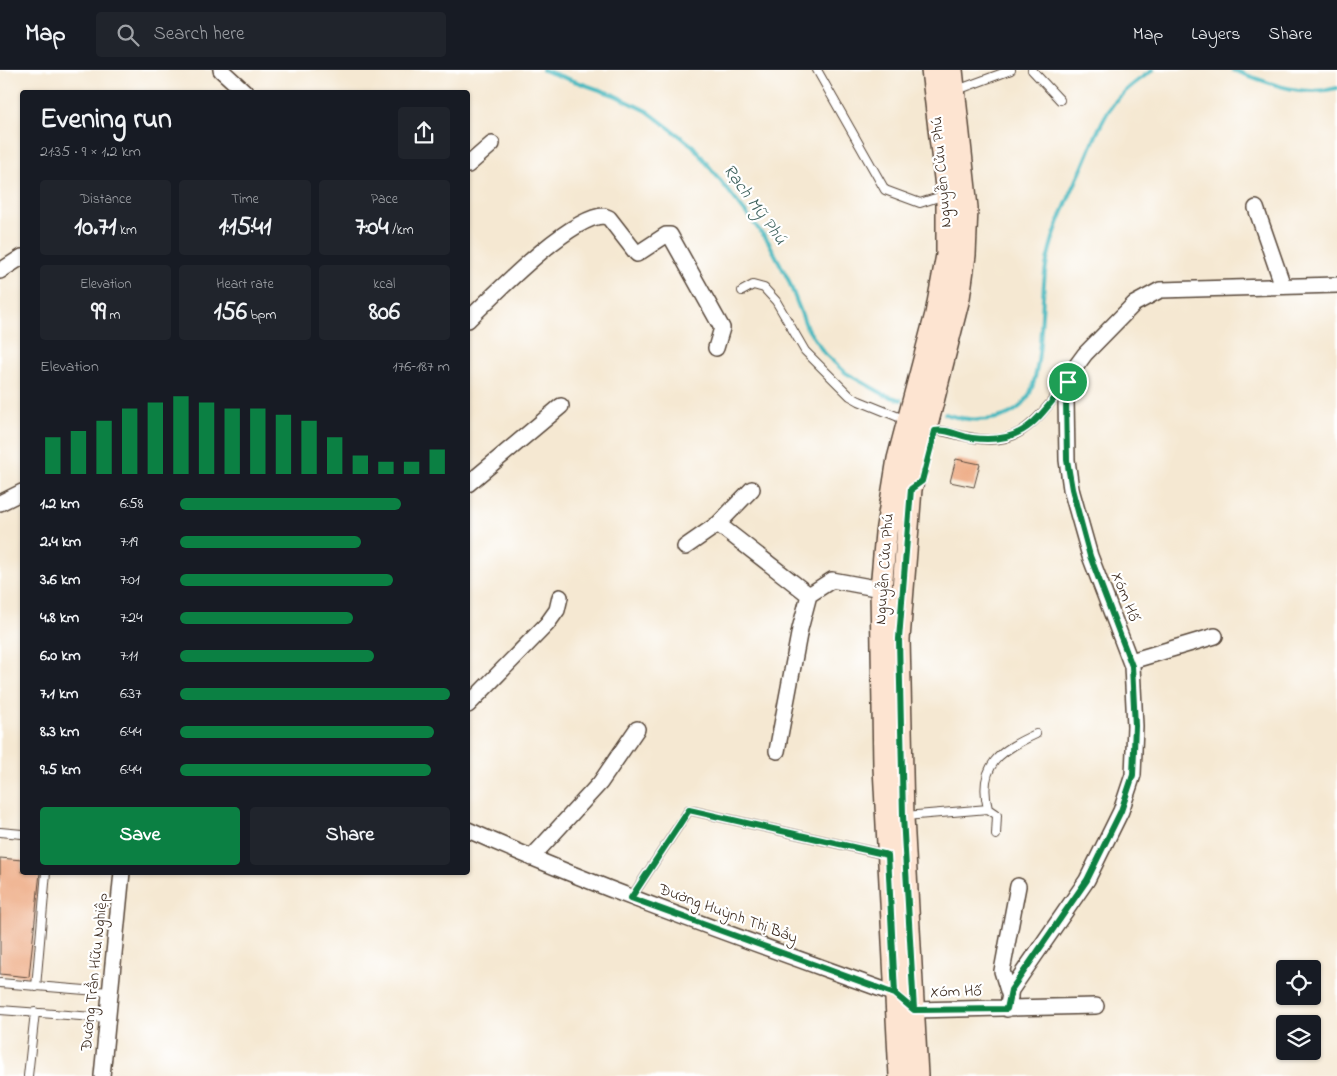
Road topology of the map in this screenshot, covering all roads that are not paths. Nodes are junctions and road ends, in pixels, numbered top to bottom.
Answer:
1 (221, 70) edge
2 (817, 70) edge
3 (932, 70) edge
4 (952, 70) edge
5 (1011, 70) edge
6 (1032, 70) edge
7 (243, 90) edge
8 (955, 91) junction
9 (1060, 100) dead end
10 (492, 144) dead end
11 (470, 163) edge
12 (947, 195) junction
13 (1256, 208) dead end
14 (20, 258) edge
15 (0, 271) edge
16 (1337, 285) edge
17 (1282, 286) junction
18 (742, 291) dead end
19 (470, 318) edge
20 (716, 348) dead end
21 (1068, 382) junction
22 (561, 406) dead end
23 (908, 420) junction
24 (470, 482) edge
25 (752, 489) dead end
26 (911, 489) junction
27 (20, 493) edge
28 (0, 503) edge
29 (718, 524) junction
30 (685, 547) dead end
31 (881, 589) junction
32 (809, 595) junction
33 (560, 597) dead end
34 (1214, 636) dead end
35 (1131, 661) junction
36 (470, 703) edge
37 (636, 729) dead end
38 (1036, 734) dead end
39 (777, 751) dead end
40 (988, 809) junction
41 (903, 816) junction
42 (470, 831) edge
43 (0, 832) edge
44 (20, 834) edge
45 (996, 835) dead end
46 (888, 855) junction
47 (531, 858) junction
48 (46, 875) edge
49 (122, 875) edge
50 (1018, 886) dead end
51 (631, 898) junction
52 (0, 983) edge
53 (36, 987) junction
54 (109, 992) junction
55 (895, 994) junction
56 (1008, 1003) junction
57 (1096, 1006) dead end
58 (0, 1010) edge
59 (914, 1010) junction
60 (35, 1012) junction
61 (107, 1018) junction
62 (28, 1076) edge
63 (102, 1076) edge
64 (900, 1076) edge
65 (917, 1076) edge

1 - 7 street
2 - 12 lane
3 - 12 main road, Nguyễn Cửu Phú
4 - 8 main road, Nguyễn Cửu Phú
5 - 8 lane
6 - 9 lane
8 - 26 main road, Nguyễn Cửu Phú
10 - 11 street
12 - 23 main road, Nguyễn Cửu Phú
13 - 17 street
14 - 15 street
16 - 17 street, Xóm Hố
17 - 21 street, Xóm Hố
18 - 23 lane
19 - 20 street
21 - 26 lane
21 - 35 street, Xóm Hố
22 - 24 street
23 - 31 main road, Nguyễn Cửu Phú
25 - 29 street
26 - 41 main road, Nguyễn Cửu Phú
27 - 28 street
29 - 30 street
29 - 32 street
31 - 32 street
31 - 46 main road, Nguyễn Cửu Phú
32 - 39 street
33 - 36 street
34 - 35 street
35 - 56 street, Xóm Hố
37 - 47 street
38 - 40 lane
40 - 41 lane
40 - 45 lane
41 - 59 main road, Nguyễn Cửu Phú
42 - 47 street, Đường Huỳnh Thị Bảy
43 - 44 lane
46 - 51 lane
46 - 55 main road, Nguyễn Cửu Phú
47 - 51 street, Đường Huỳnh Thị Bảy
48 - 53 lane
49 - 54 street, Đường Trần Hữu Nghiệp
50 - 56 street
51 - 55 street, Đường Huỳnh Thị Bảy
52 - 53 lane
53 - 54 lane
54 - 61 street, Đường Trần Hữu Nghiệp
55 - 59 main road
55 - 64 main road, Nguyễn Cửu Phú
56 - 57 street
56 - 59 street, Xóm Hố
58 - 60 lane
59 - 65 main road, Nguyễn Cửu Phú
60 - 61 lane
60 - 62 lane
61 - 63 street, Đường Trần Hữu Nghiệp

